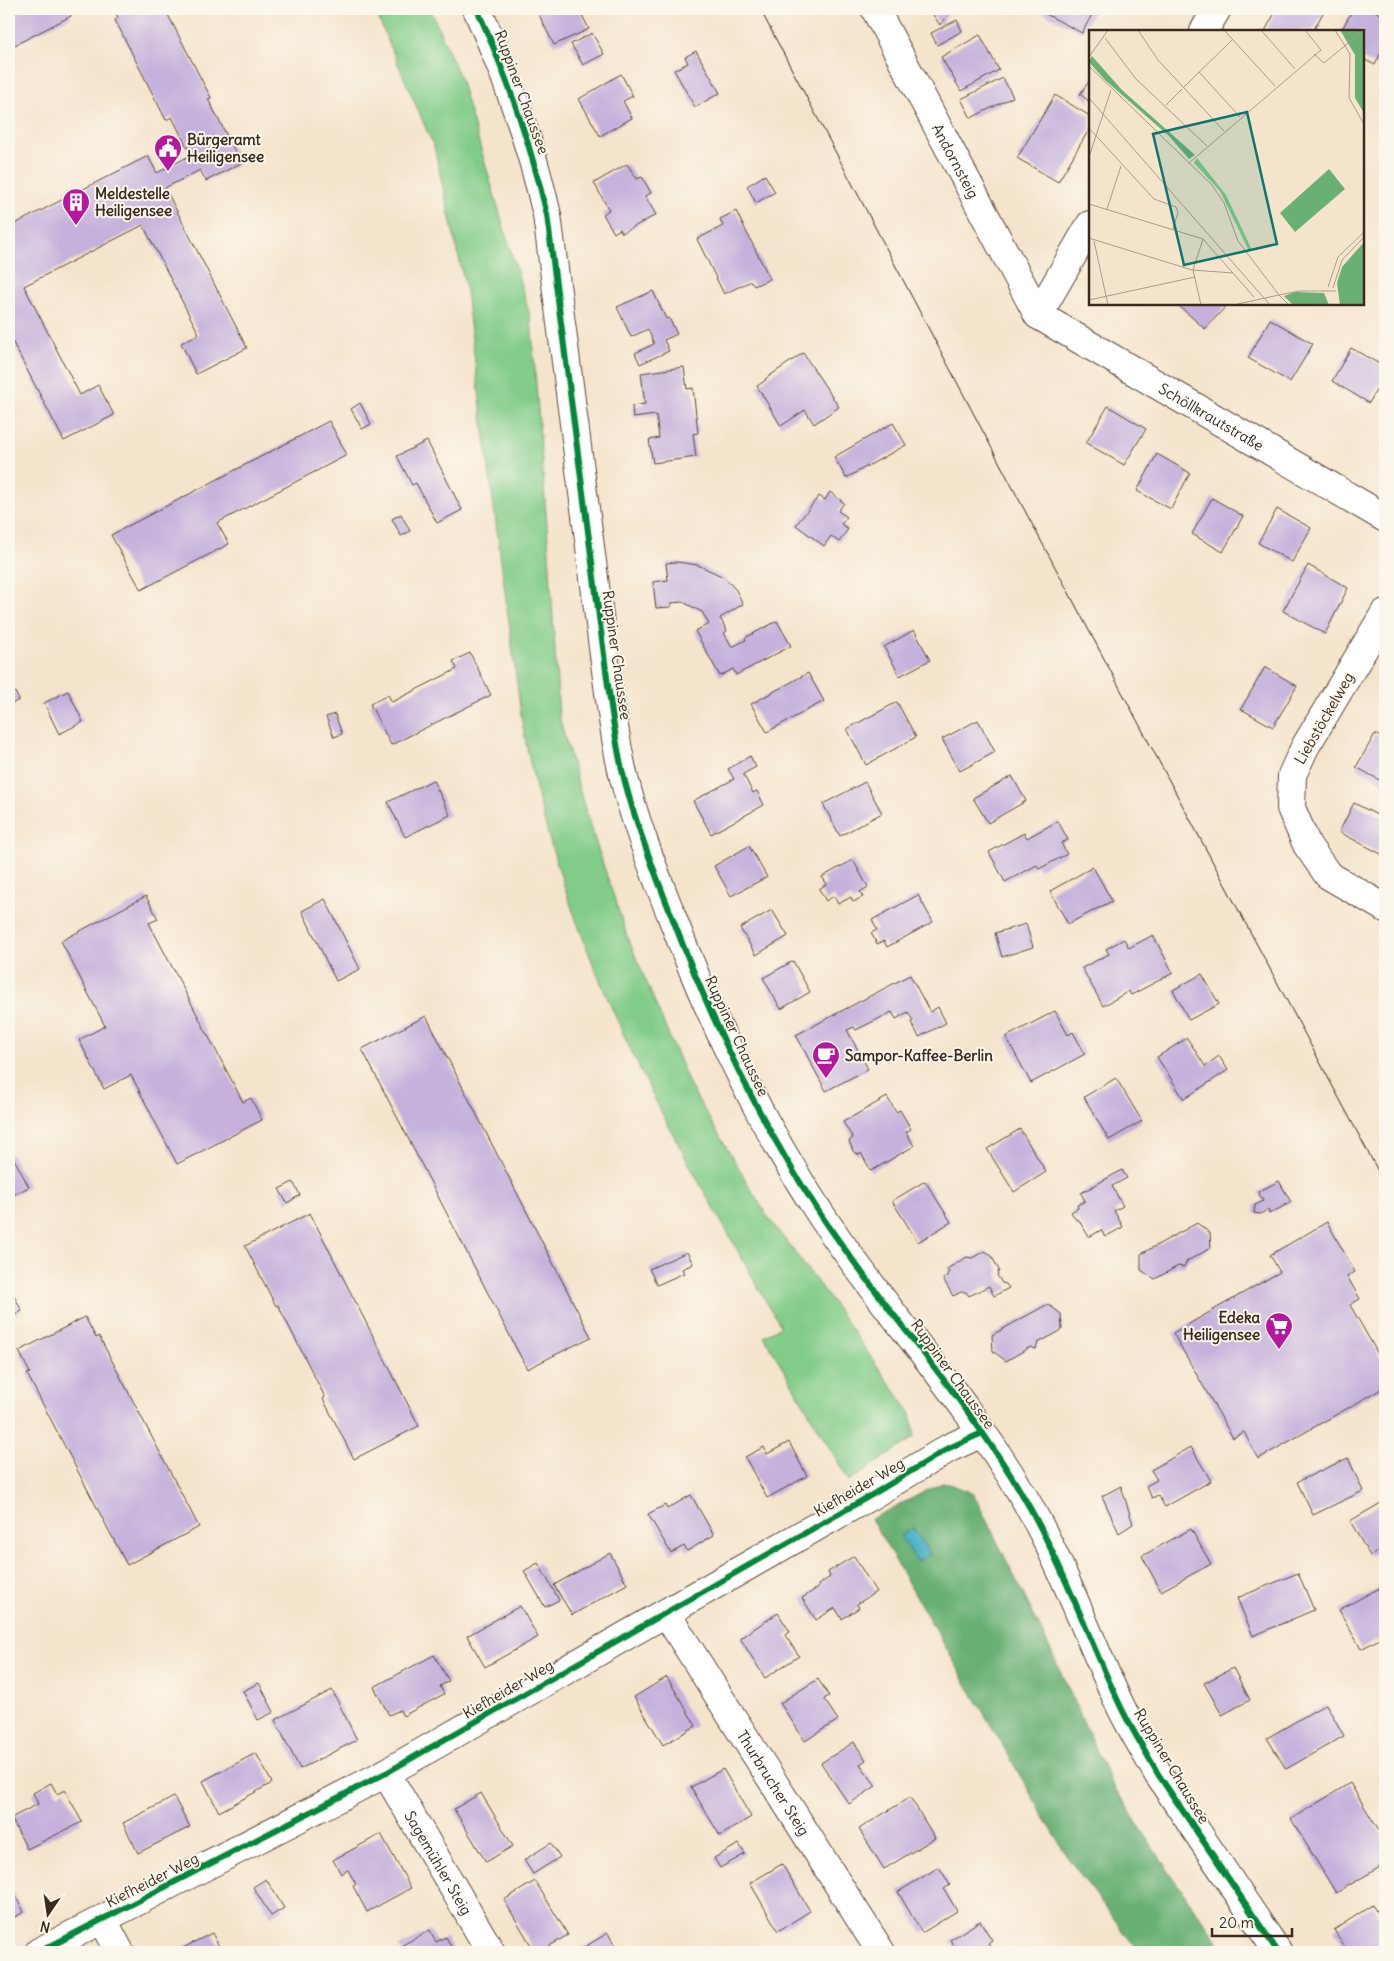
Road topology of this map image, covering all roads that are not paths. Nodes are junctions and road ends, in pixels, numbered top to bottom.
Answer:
1 (477, 9) edge
2 (875, 9) edge
3 (1217, 9) edge
4 (1205, 30) edge
5 (1089, 227) edge
6 (1038, 314) junction
7 (1385, 518) edge
8 (1385, 613) edge
9 (1385, 908) edge
10 (982, 1433) junction
11 (666, 1613) junction
12 (386, 1773) junction
13 (102, 1920) junction
14 (39, 1952) edge
15 (120, 1952) edge
16 (491, 1952) edge
17 (881, 1952) edge
18 (1278, 1952) edge

1 - 10 street, Ruppiner Chaussee
2 - 6 street, Andornsteig
3 - 4 street
5 - 6 street
6 - 7 street, Schöllkrautstraße
8 - 9 street, Liebstöckelweg
10 - 11 street, Kiefheider Weg
10 - 18 street, Ruppiner Chaussee
11 - 12 street, Kiefheider Weg
11 - 17 street, Thurbrucher Steig
12 - 13 street, Kiefheider Weg
12 - 16 street, Sagemühler Steig
13 - 14 street, Kiefheider Weg
13 - 15 street

